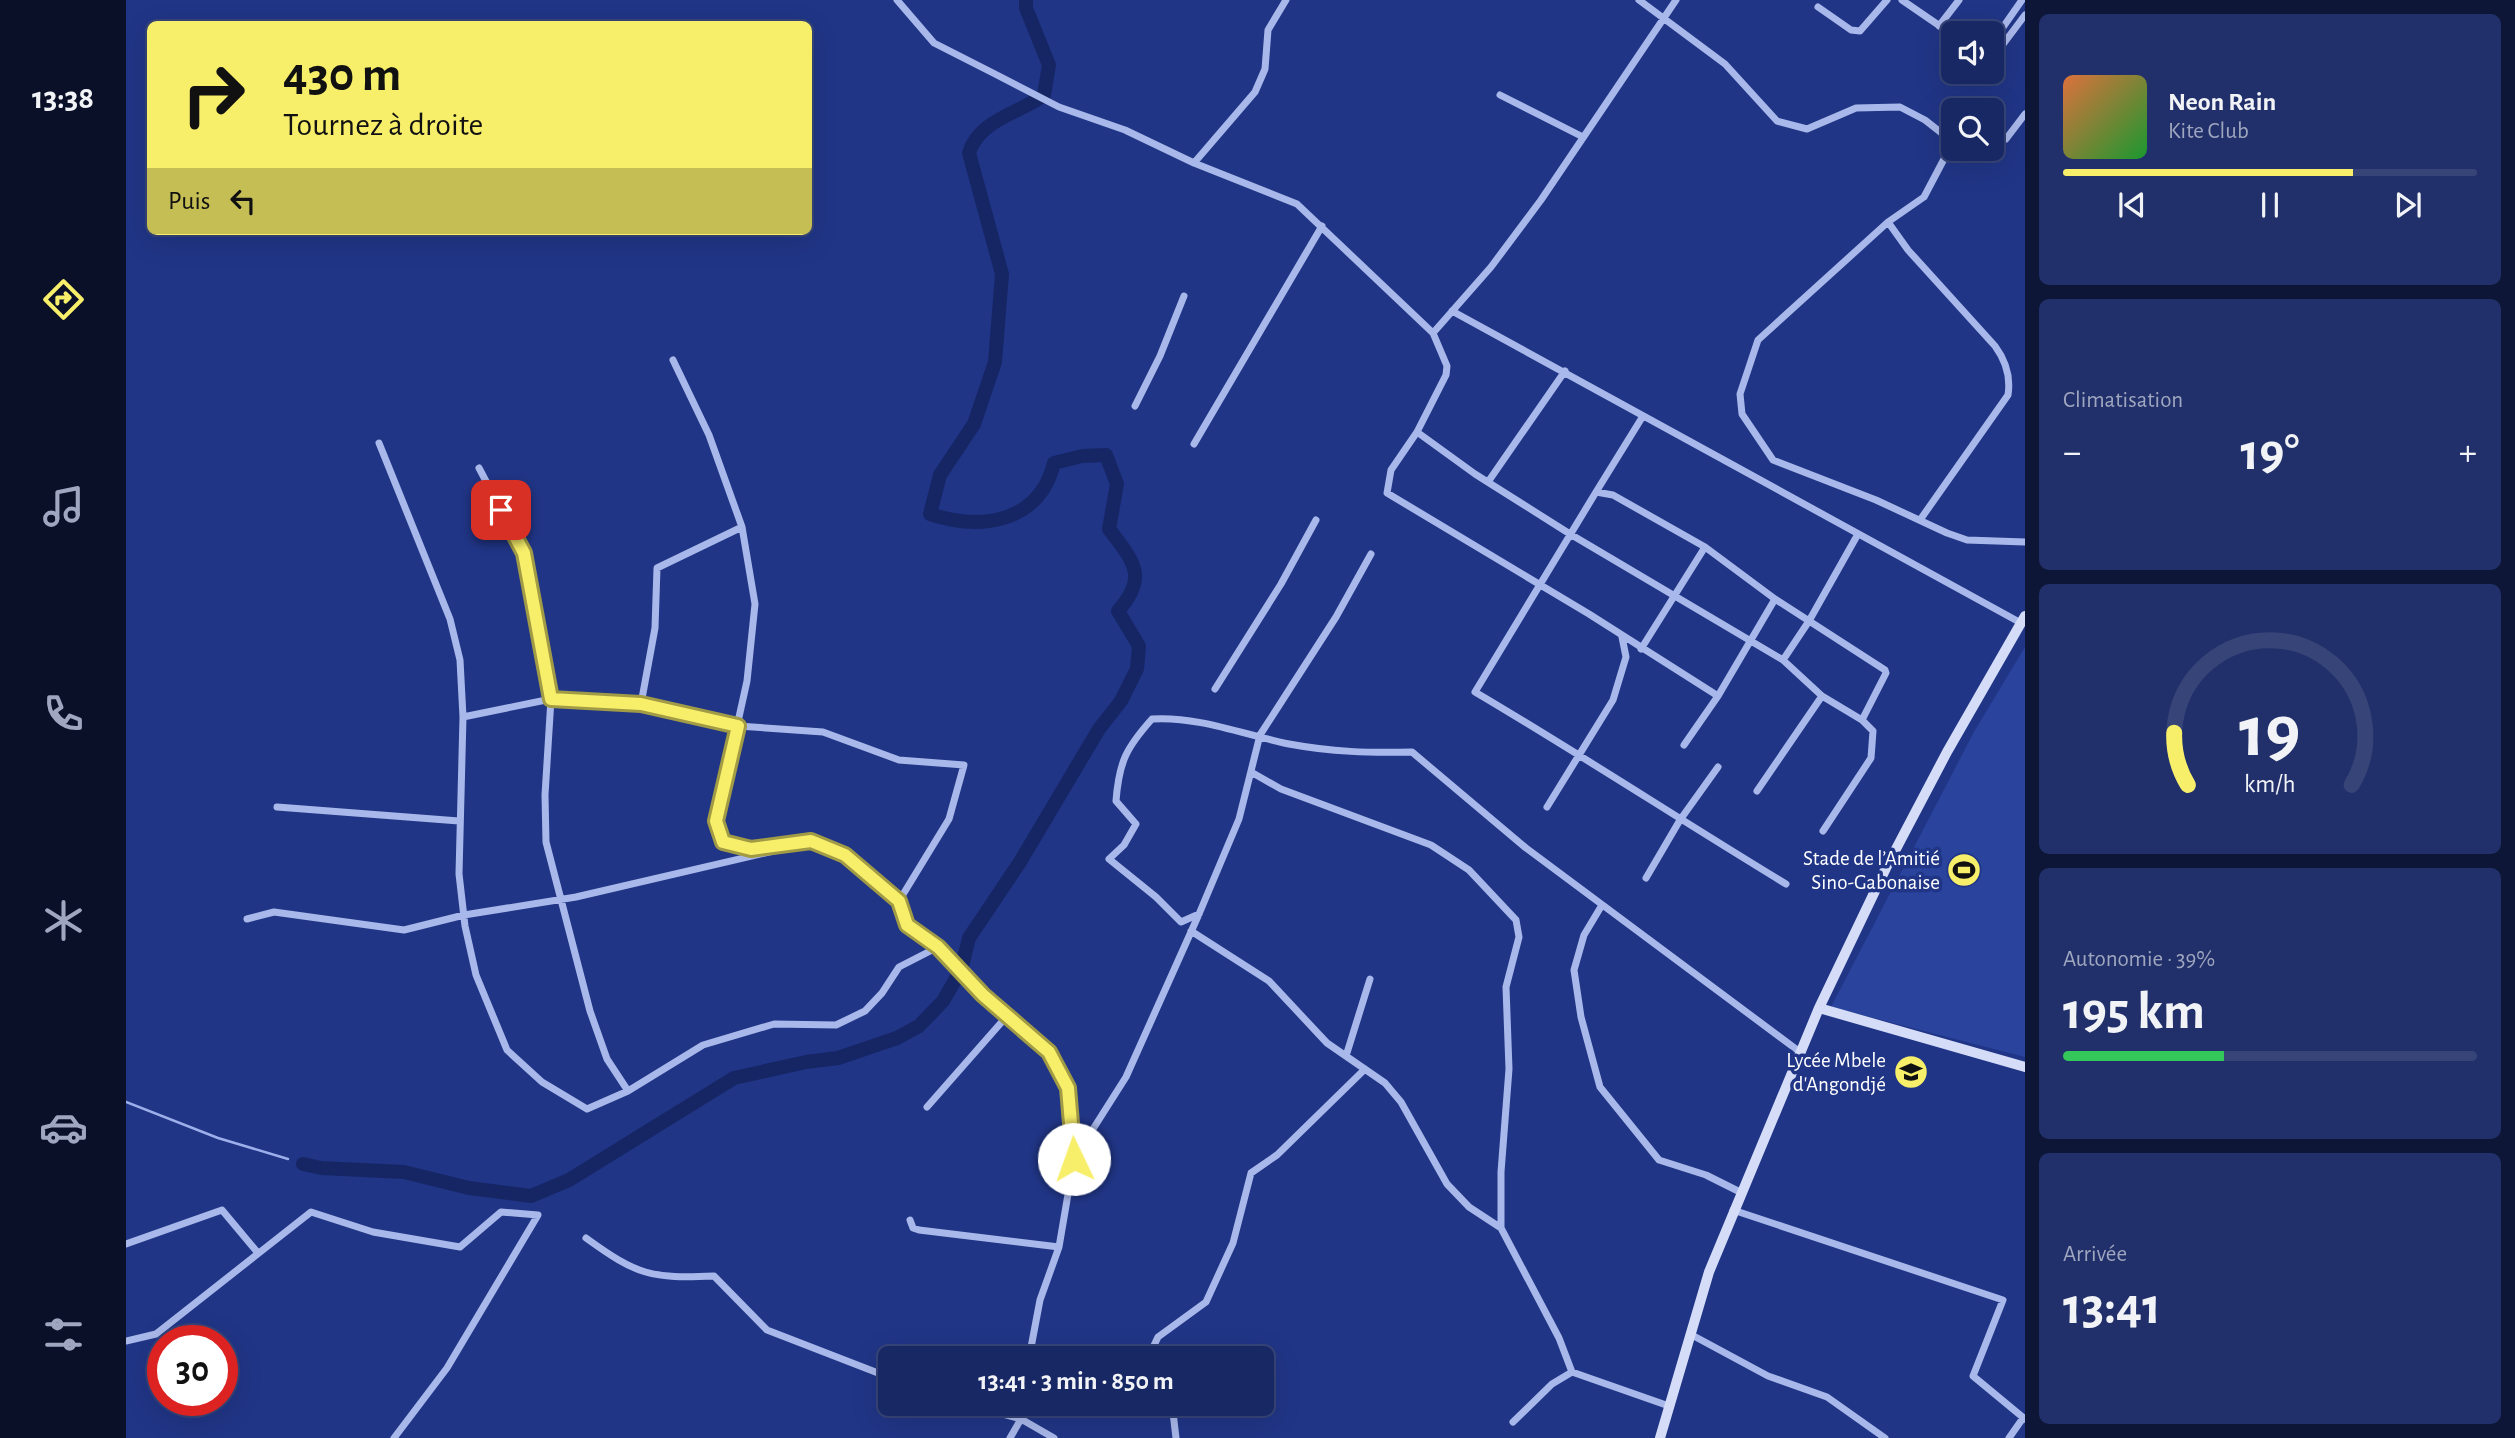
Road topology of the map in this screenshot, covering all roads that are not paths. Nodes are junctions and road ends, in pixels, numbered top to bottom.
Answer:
1 (897, 0) edge
2 (1286, 0) edge
3 (1639, 0) edge
4 (1676, 0) edge
5 (1886, 0) edge
6 (1902, 0) edge
7 (1959, 0) edge
8 (2022, 0) edge
9 (1818, 8) dead end
10 (2025, 15) edge
11 (1664, 17) junction
12 (1939, 26) joint
13 (2004, 26) edge
14 (2004, 43) edge
15 (1500, 95) dead end
16 (2025, 114) edge
17 (1583, 136) junction
18 (2006, 139) dead end
19 (1194, 163) junction
20 (1888, 222) junction
21 (1322, 226) junction
22 (1184, 296) dead end
23 (1452, 311) junction
24 (1433, 333) junction
25 (673, 360) dead end
26 (1564, 371) junction
27 (1135, 406) dead end
28 (1643, 416) junction
29 (1417, 432) junction
30 (379, 443) dead end
31 (1194, 444) dead end
32 (479, 468) dead end
33 (1488, 482) junction
34 (1596, 492) junction
35 (1316, 520) dead end
36 (1920, 520) junction
37 (742, 527) junction
38 (1570, 534) junction
39 (1858, 534) junction
40 (2025, 542) edge
41 (1706, 547) junction
42 (1371, 554) dead end
43 (1540, 585) junction
44 (1675, 596) junction
45 (1775, 599) junction
46 (2023, 620) edge
47 (1810, 621) junction
48 (1622, 637) junction
49 (1750, 640) junction
50 (1641, 649) junction
51 (1783, 660) junction
52 (1215, 689) dead end
53 (1718, 696) junction
54 (1822, 696) junction
55 (551, 699) junction
56 (641, 704) junction
57 (463, 717) junction
58 (1862, 720) junction
59 (738, 726) junction
60 (1260, 735) junction
61 (1684, 745) dead end
62 (1580, 753) junction
63 (1718, 767) dead end
64 (1251, 772) junction
65 (1757, 791) dead end
66 (277, 807) dead end
67 (1547, 807) dead end
68 (1680, 820) junction
69 (459, 821) junction
70 (1823, 831) dead end
71 (811, 841) junction
72 (1647, 878) dead end
73 (1786, 884) dead end
74 (560, 900) junction
75 (899, 901) junction
76 (1602, 905) junction
77 (1199, 914) junction
78 (464, 915) junction
79 (247, 919) dead end
80 (1191, 931) junction
81 (938, 947) junction
82 (1370, 979) dead end
83 (1819, 1008) junction
84 (1007, 1016) junction
85 (1800, 1052) junction
86 (1346, 1056) junction
87 (2025, 1067) edge
88 (1365, 1069) junction
89 (628, 1091) junction
90 (927, 1107) dead end
91 (1074, 1159) junction
92 (1740, 1192) junction
93 (1733, 1210) junction
94 (910, 1220) dead end
95 (1501, 1228) junction
96 (586, 1238) dead end
97 (126, 1244) edge
98 (1059, 1247) junction
99 (258, 1253) junction
100 (1690, 1334) junction
101 (126, 1342) edge
102 (1031, 1346) edge
103 (1154, 1346) edge
104 (1572, 1372) junction
105 (878, 1373) edge
106 (1670, 1406) junction
107 (1009, 1416) edge
108 (1021, 1416) edge
109 (1173, 1416) edge
110 (2024, 1418) edge
111 (1020, 1419) junction
112 (1513, 1422) dead end
113 (394, 1438) edge
114 (1010, 1438) edge
115 (1054, 1438) edge
116 (1175, 1438) edge
117 (1660, 1438) edge
118 (1885, 1438) edge
119 (2008, 1438) edge

1 - 19 street
2 - 19 street
3 - 11 street
4 - 11 street
5 - 9 street
6 - 12 street
7 - 12 street
8 - 13 street
10 - 14 street
11 - 17 street
11 - 20 street
15 - 17 street
16 - 18 street
17 - 23 street
19 - 21 street
20 - 36 street
20 - 36 street
21 - 24 street
21 - 31 street
22 - 27 street
23 - 24 street
23 - 26 street
24 - 29 street
25 - 37 street
26 - 28 street
26 - 33 street
28 - 34 street
28 - 39 street
29 - 33 street
29 - 43 street
30 - 57 street
32 - 55 street
33 - 38 street
34 - 38 street
34 - 41 street
35 - 52 street
36 - 40 street
37 - 56 street
37 - 59 street
38 - 43 street
38 - 44 street
39 - 46 street
39 - 47 street
41 - 44 street
41 - 45 street
42 - 60 street
43 - 48 street
43 - 62 street
44 - 49 street
44 - 50 street
45 - 47 street
45 - 49 street
46 - 83 main road
47 - 51 street
47 - 58 street
48 - 50 street
48 - 62 street
49 - 51 street
49 - 53 street
50 - 53 street
51 - 54 street
53 - 61 street
54 - 58 street
54 - 65 street
55 - 56 street
55 - 57 street
55 - 74 street
56 - 59 street
57 - 69 street
58 - 70 street
59 - 71 street
59 - 75 street
60 - 64 street
60 - 76 street
60 - 77 street
62 - 67 street
62 - 68 street
63 - 68 street
64 - 77 street
64 - 95 street
66 - 69 street
68 - 72 street
68 - 73 street
69 - 78 street
71 - 74 street
71 - 75 street
74 - 78 street
74 - 89 street
75 - 81 street
76 - 85 street
76 - 92 street
77 - 80 street
78 - 79 street
78 - 89 street
80 - 86 street
80 - 91 street
81 - 84 street
81 - 89 street
82 - 86 street
83 - 85 main road
83 - 87 main road
84 - 90 street
84 - 91 street
85 - 92 main road
86 - 88 street
88 - 95 street
88 - 103 street
91 - 98 street
92 - 93 main road
93 - 100 main road
93 - 110 street
94 - 98 street
95 - 104 street
96 - 105 street
97 - 99 street
98 - 102 street
99 - 101 street
99 - 113 street
100 - 106 main road
100 - 118 street
104 - 106 street
104 - 112 street
106 - 117 main road
107 - 111 street
108 - 111 street
109 - 116 street
110 - 119 street
111 - 114 street
111 - 115 street

